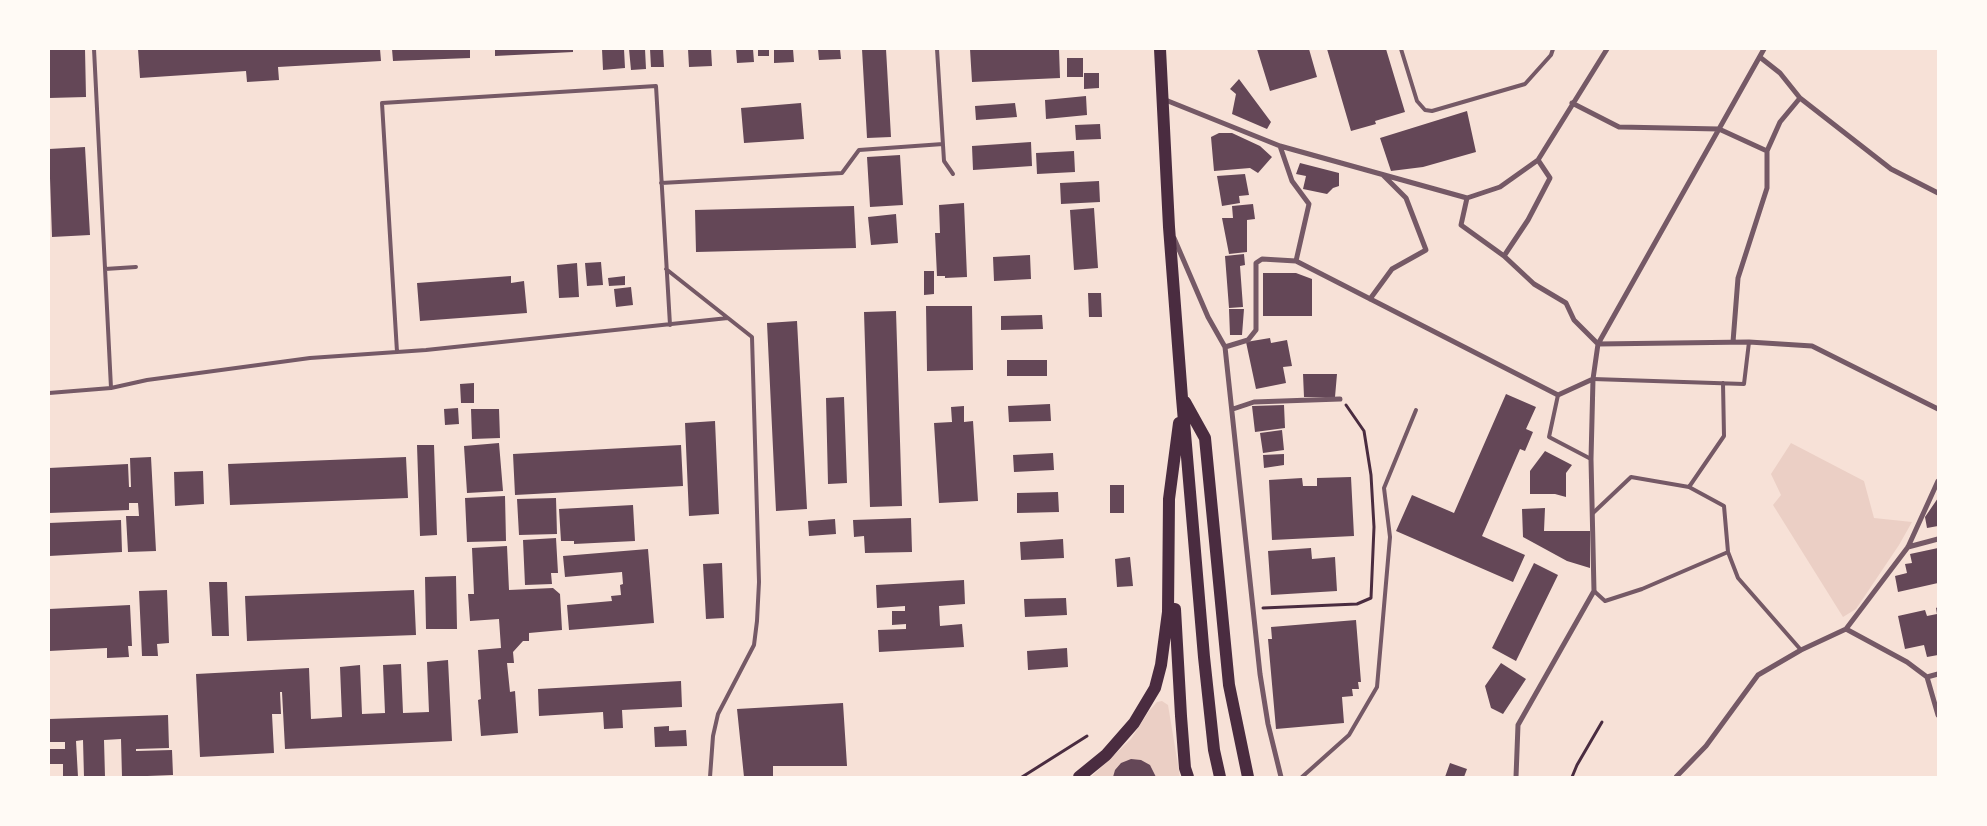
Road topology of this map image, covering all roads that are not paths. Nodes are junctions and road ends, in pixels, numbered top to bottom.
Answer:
1 (94, 49) edge
2 (937, 49) edge
3 (1160, 49) edge
4 (1401, 49) edge
5 (1553, 49) edge
6 (1607, 49) edge
7 (1764, 49) edge
8 (1761, 58) junction
9 (1162, 98) junction
10 (1800, 98) junction
11 (1572, 104) junction
12 (1719, 129) junction
13 (943, 144) junction
14 (1280, 146) junction
15 (1767, 150) junction
16 (1538, 160) junction
17 (953, 174) dead end
18 (1383, 174) junction
19 (661, 183) junction
20 (1938, 193) edge
21 (1467, 198) junction
22 (1169, 226) junction
23 (1504, 256) junction
24 (1296, 261) junction
25 (136, 267) dead end
26 (105, 269) junction
27 (666, 270) junction
28 (1370, 299) junction
29 (728, 318) junction
30 (670, 325) junction
31 (1733, 342) junction
32 (1749, 342) junction
33 (1598, 344) junction
34 (1225, 347) junction
35 (397, 352) junction
36 (1593, 379) junction
37 (1723, 383) junction
38 (111, 388) junction
39 (49, 393) edge
40 (1558, 395) junction
41 (1182, 398) junction
42 (1340, 400) dead end
43 (1233, 409) junction
44 (1416, 410) dead end
45 (1938, 410) edge
46 (1591, 459) junction
47 (1938, 481) edge
48 (1689, 487) junction
49 (1169, 499) junction
50 (1593, 512) junction
51 (1938, 539) edge
52 (1908, 547) junction
53 (1728, 552) junction
54 (1594, 590) junction
55 (1846, 629) junction
56 (1801, 650) junction
57 (1938, 674) edge
58 (1927, 677) junction
59 (1938, 715) edge
60 (710, 777) edge
61 (1079, 777) edge
62 (1188, 777) edge
63 (1220, 777) edge
64 (1248, 777) edge
65 (1281, 777) edge
66 (1302, 777) edge
67 (1516, 777) edge
68 (1676, 777) edge

1 - 26 lane
2 - 13 lane
3 - 9 main road
4 - 5 lane
6 - 11 street
7 - 8 street
8 - 10 street
8 - 12 street
9 - 14 street
9 - 22 main road
10 - 15 street
10 - 20 street
11 - 12 street
11 - 16 street
12 - 15 street
12 - 33 street
13 - 17 lane
13 - 19 lane
14 - 18 street
14 - 24 street
15 - 31 street
16 - 21 street
16 - 23 street
18 - 21 street
18 - 28 street
19 - 27 lane
19 - 35 lane
21 - 23 street
22 - 34 street
22 - 41 main road
23 - 33 street
24 - 28 street
24 - 34 street
25 - 26 lane
26 - 38 lane
27 - 29 lane
27 - 30 lane
28 - 40 street
29 - 30 lane
29 - 60 lane
30 - 35 lane
31 - 32 street
31 - 33 street
32 - 37 lane
32 - 45 street
33 - 36 street
34 - 43 street
35 - 38 lane
36 - 37 lane
36 - 40 street
36 - 46 street
37 - 48 lane
38 - 39 lane
40 - 46 lane
41 - 49 main road
41 - 63 main road
41 - 64 main road
42 - 43 street
43 - 65 street
44 - 66 lane
46 - 50 street
47 - 52 street
48 - 50 lane
48 - 53 lane
49 - 61 main road
49 - 62 main road
50 - 54 street
51 - 52 street
52 - 55 street
53 - 54 lane
53 - 56 lane
54 - 67 street
55 - 56 street
55 - 58 street
56 - 68 street
57 - 58 street
58 - 59 street

